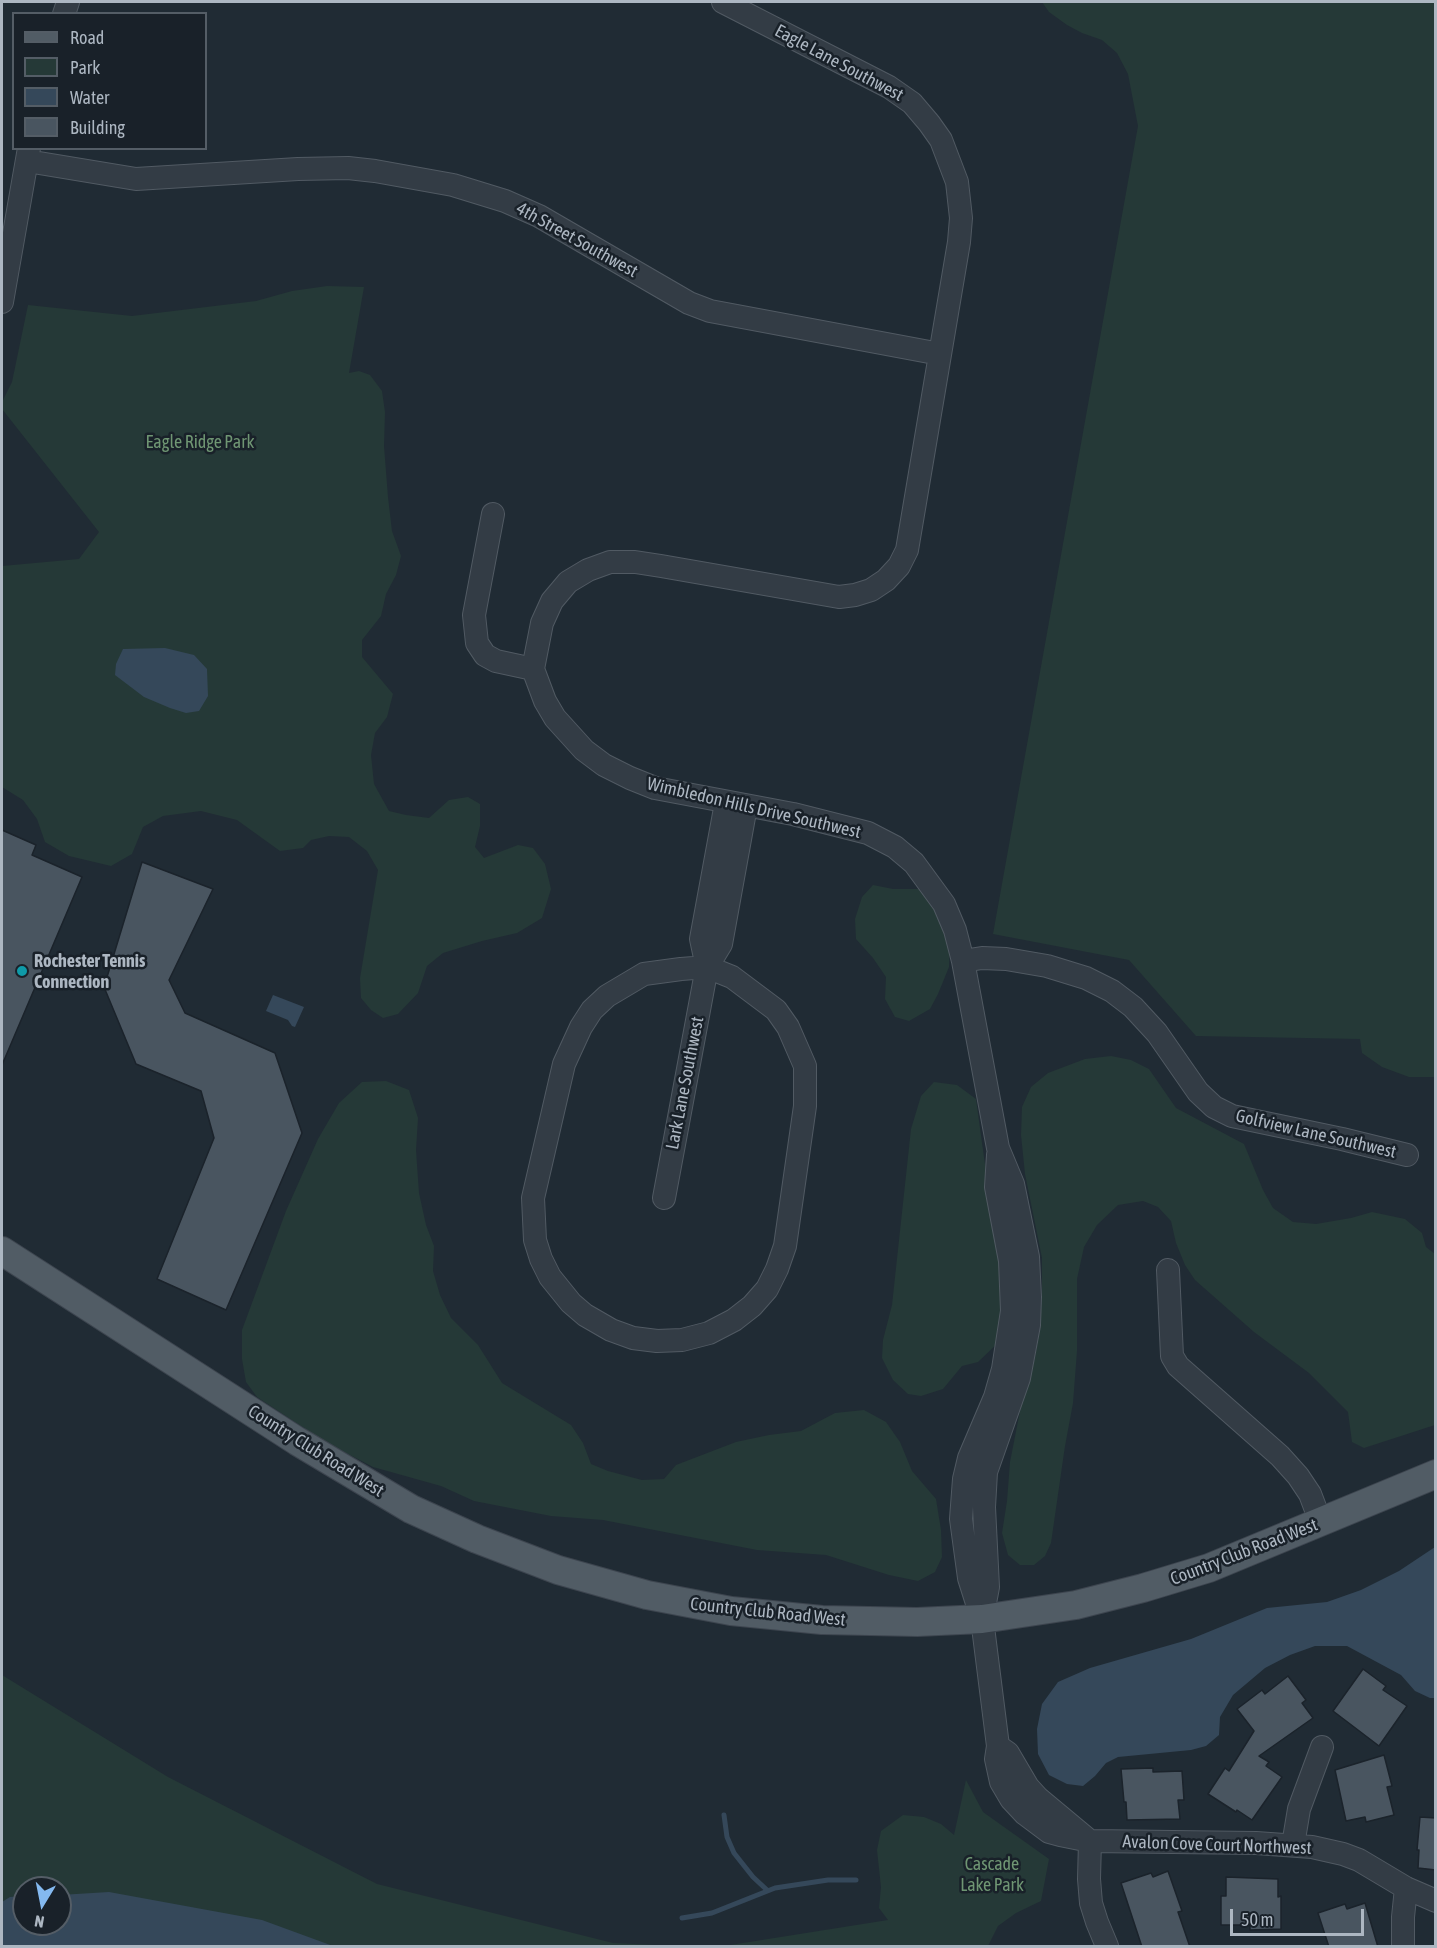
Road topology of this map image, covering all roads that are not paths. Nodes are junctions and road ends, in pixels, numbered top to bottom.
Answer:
1 (723, 2) edge
2 (28, 155) edge
3 (2, 302) edge
4 (940, 354) junction
5 (493, 514) dead end
6 (532, 669) junction
7 (736, 804) junction
8 (963, 961) junction
9 (707, 967) junction
10 (1407, 1155) dead end
11 (664, 1198) dead end
12 (2, 1251) edge
13 (1168, 1270) dead end
14 (1436, 1474) edge
15 (1321, 1523) junction
16 (982, 1619) junction
17 (1322, 1747) dead end
18 (1090, 1841) junction
19 (1293, 1845) junction
20 (1406, 1888) junction
21 (1436, 1901) edge
22 (1107, 1947) edge
23 (1403, 1947) edge

1 - 4 street, Eagle Lane Southwest
2 - 3 street
2 - 4 street, 4th Street Southwest
4 - 6 street
5 - 6 street
6 - 7 street, Wimbledon Hills Drive Southwest
7 - 8 street, Wimbledon Hills Drive Southwest
7 - 9 street, Lark Lane Southwest
8 - 10 street, Golfview Lane Southwest
8 - 16 street, Wimbledon Hills Drive Southwest
9 - 9 street
9 - 11 street, Lark Lane Southwest
12 - 16 main road, Country Club Road West
13 - 15 street
14 - 15 main road, Country Club Road West
15 - 16 main road, Country Club Road West
16 - 18 street
17 - 19 street
18 - 19 street, Avalon Cove Court Northwest
18 - 22 street
19 - 20 street, Avalon Cove Court Northwest
20 - 21 street, Avalon Cove Court Northwest
20 - 23 street

